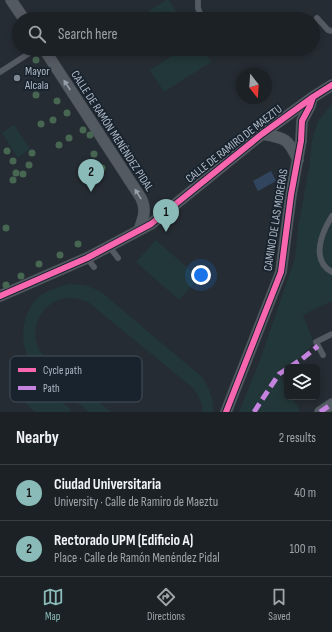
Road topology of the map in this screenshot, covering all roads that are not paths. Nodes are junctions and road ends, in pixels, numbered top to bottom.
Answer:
1 (11, 0) edge
2 (198, 0) edge
3 (19, 12) edge
4 (199, 12) edge
5 (320, 21) edge
6 (332, 31) edge
7 (25, 56) edge
8 (49, 56) edge
9 (0, 72) edge
10 (332, 85) edge
11 (312, 97) junction
12 (262, 134) junction
13 (298, 160) junction
14 (332, 216) edge
15 (139, 230) junction
16 (109, 246) junction
17 (86, 258) junction
18 (118, 258) dead end
19 (94, 267) dead end
20 (332, 272) edge
21 (0, 296) edge
22 (332, 334) edge
23 (323, 355) dead end
24 (332, 404) edge
25 (226, 412) edge
26 (322, 412) edge

1 - 3 street
2 - 4 lane
5 - 6 lane
7 - 9 lane
15 -> 8 street, CALLE DE RAMÓN MENÉNDEZ PIDAL
10 - 11 street, CALLE DE RAMIRO DE MAEZTU
11 - 12 street, CALLE DE RAMIRO DE MAEZTU
11 - 13 street, CAMINO DE LAS MORERAS
12 - 13 street, CAMINO DE LAS MORERAS
12 - 15 street, CALLE DE RAMIRO DE MAEZTU
13 - 25 street, CAMINO DE LAS MORERAS
14 - 20 lane
15 - 16 street, CALLE DE RAMIRO DE MAEZTU
16 - 17 street, CALLE DE RAMIRO DE MAEZTU
16 - 18 lane
17 - 19 lane
17 - 21 street, CALLE DE RAMIRO DE MAEZTU
22 - 23 lane
24 - 26 street

